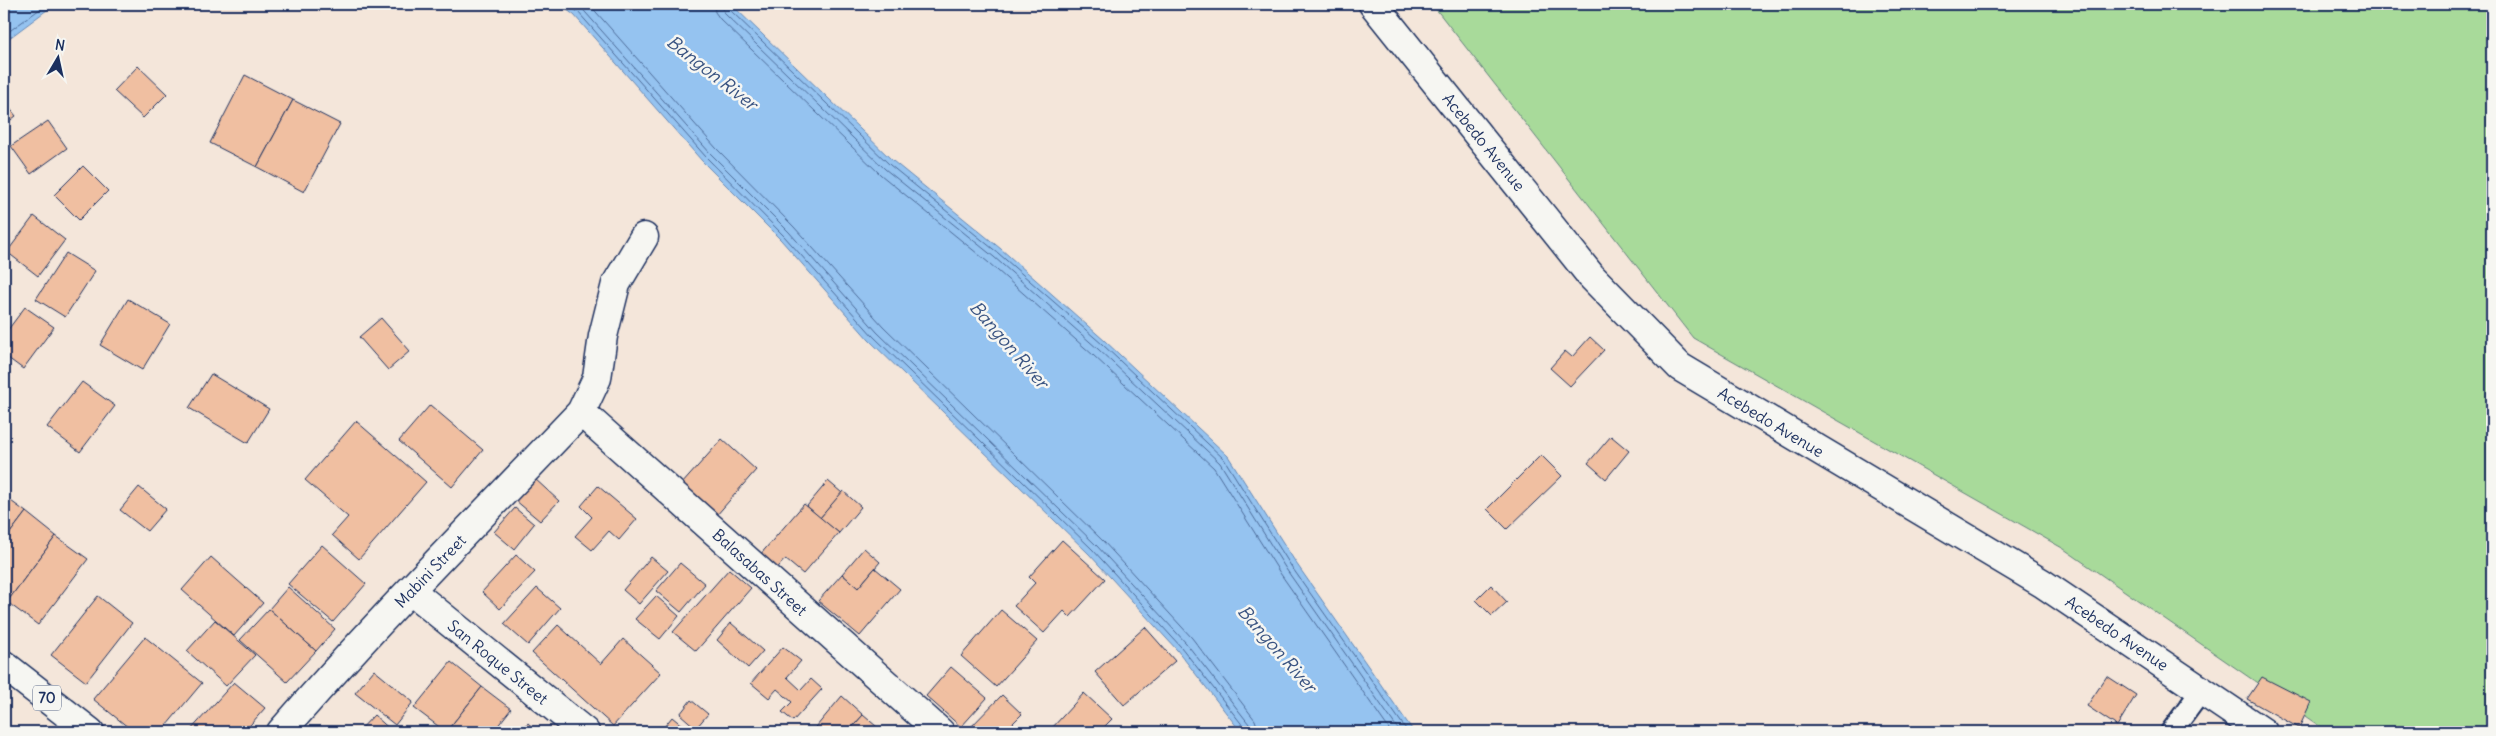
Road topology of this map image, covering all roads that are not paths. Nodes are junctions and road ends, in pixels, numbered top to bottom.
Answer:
1 (1373, 4) edge
2 (644, 237) dead end
3 (581, 412) junction
4 (412, 591) junction
5 (4, 665) edge
6 (2202, 690) junction
7 (935, 731) edge
8 (90, 732) edge
9 (280, 732) edge
10 (585, 732) edge
11 (2170, 732) edge
12 (2263, 732) edge

1 - 6 main road, Acebedo Avenue
2 - 3 main road, Mabini Street
3 - 4 main road, Mabini Street
3 - 7 main road, Balasabas Street
4 - 9 main road, Mabini Street
4 - 10 main road, San Roque Street
5 - 8 main road, 70
6 - 11 lane
6 - 12 main road, Acebedo Avenue

